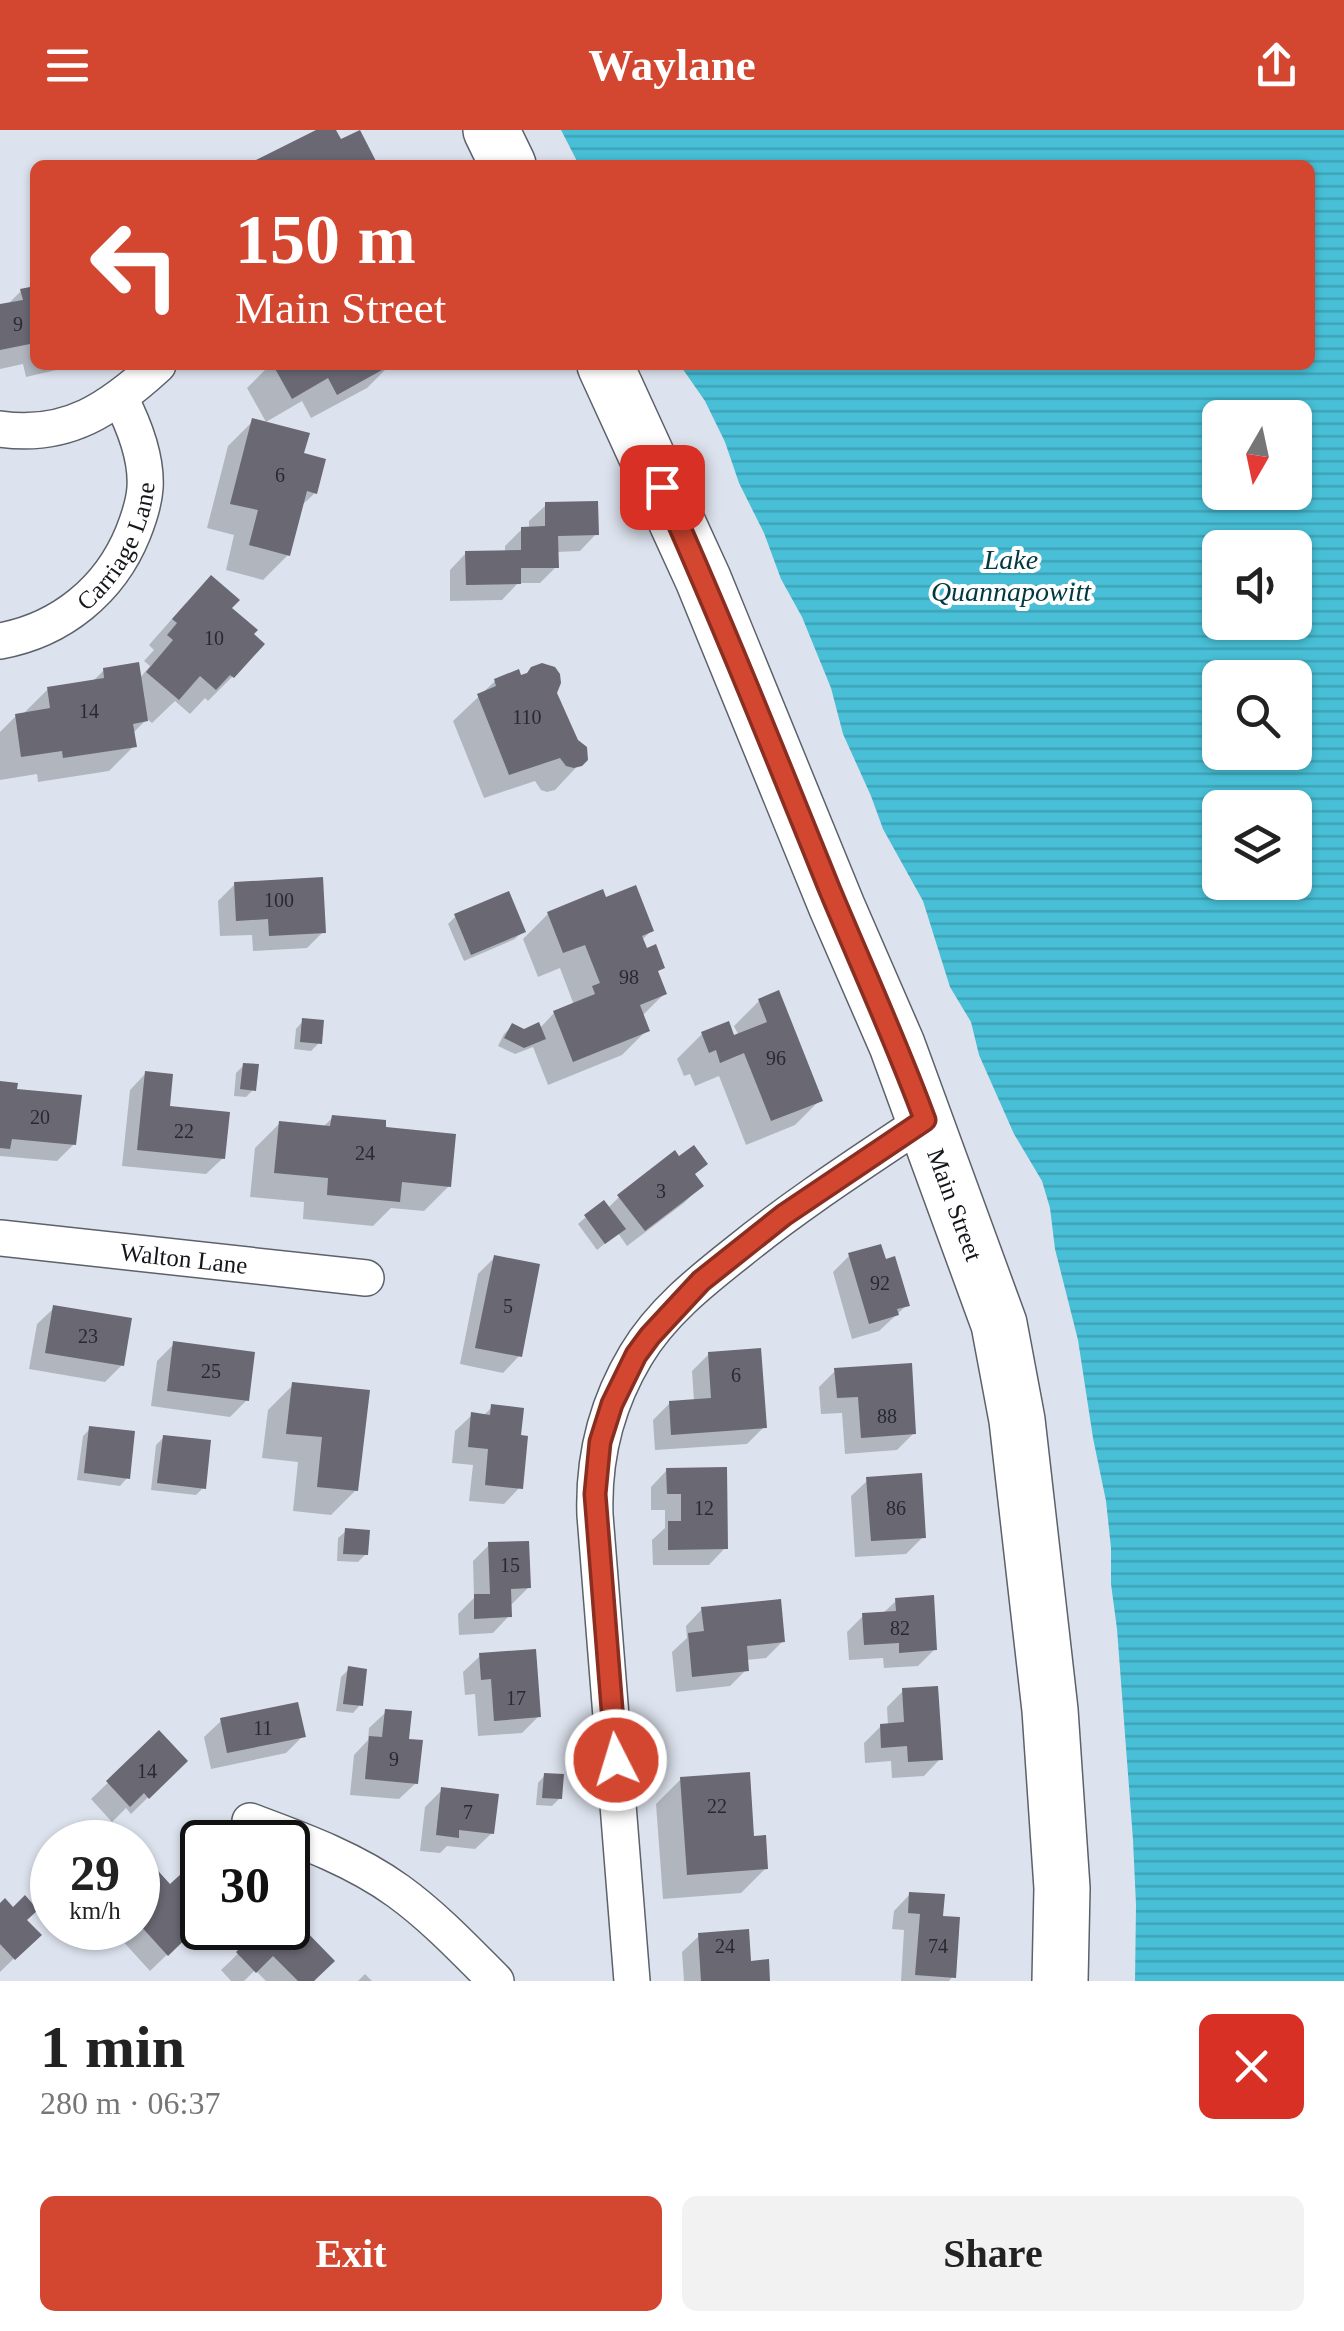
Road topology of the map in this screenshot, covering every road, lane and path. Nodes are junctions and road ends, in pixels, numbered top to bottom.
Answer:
1 (152, 370) edge
2 (607, 370) edge
3 (120, 398) junction
4 (0, 428) edge
5 (0, 641) edge
6 (925, 1120) junction
7 (0, 1238) edge
8 (366, 1278) dead end
9 (310, 1843) edge
10 (496, 1981) edge
11 (632, 1981) edge
12 (1060, 1981) edge

1 - 3 street
2 - 6 main road, Main Street
3 - 4 street
3 - 5 street, Carriage Lane
6 - 11 street
6 - 12 main road, Main Street
7 - 8 street, Walton Lane
9 - 10 street

